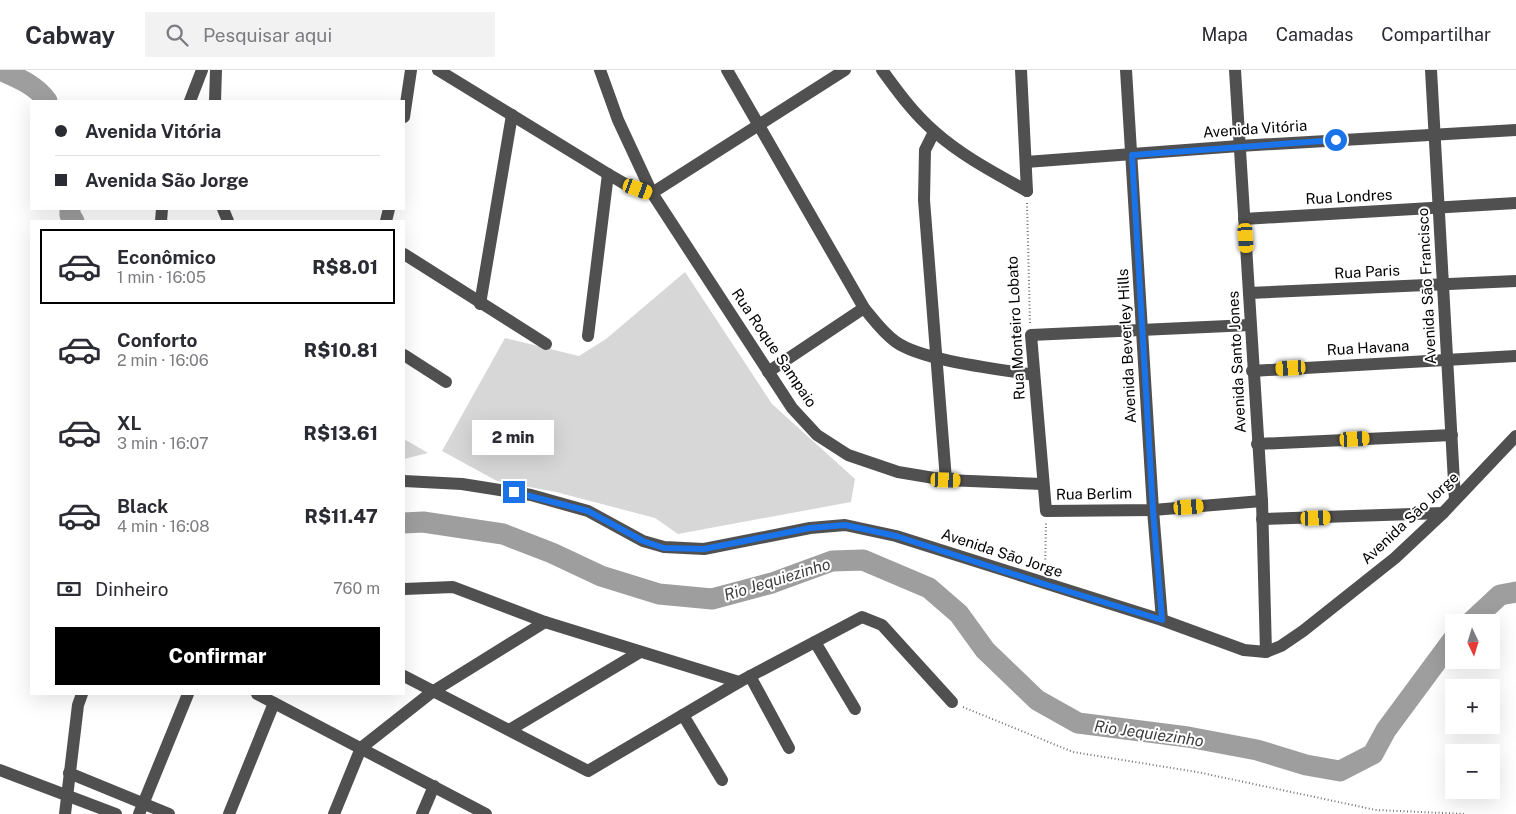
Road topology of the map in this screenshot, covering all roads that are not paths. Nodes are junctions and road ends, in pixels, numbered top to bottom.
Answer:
1 (202, 70) edge
2 (216, 70) edge
3 (412, 70) edge
4 (438, 70) edge
5 (600, 70) edge
6 (727, 70) edge
7 (845, 70) edge
8 (882, 70) edge
9 (1021, 70) edge
10 (1126, 70) edge
11 (1235, 70) edge
12 (1431, 70) edge
13 (190, 100) edge
14 (215, 100) edge
15 (405, 111) edge
16 (512, 115) junction
17 (758, 125) junction
18 (1516, 130) edge
19 (934, 132) junction
20 (1434, 135) junction
21 (1239, 146) junction
22 (1132, 155) junction
23 (1026, 162) junction
24 (608, 174) junction
25 (652, 193) junction
26 (1516, 204) edge
27 (1439, 208) junction
28 (1244, 219) junction
29 (405, 255) edge
30 (1516, 281) edge
31 (1444, 284) junction
32 (1249, 293) junction
33 (480, 304) junction
34 (864, 308) junction
35 (1250, 325) junction
36 (1142, 331) junction
37 (588, 336) dead end
38 (546, 344) dead end
39 (405, 356) edge
40 (1516, 356) edge
41 (935, 358) junction
42 (1448, 360) junction
43 (1252, 371) junction
44 (768, 372) junction
45 (1034, 375) junction
46 (446, 382) dead end
47 (1452, 435) junction
48 (1516, 436) edge
49 (1257, 444) junction
50 (946, 480) junction
51 (405, 481) edge
52 (1043, 484) junction
53 (1455, 500) junction
54 (1262, 501) junction
55 (1153, 510) junction
56 (1046, 511) joint
57 (1443, 513) junction
58 (1262, 520) junction
59 (405, 589) edge
60 (1162, 620) junction
61 (545, 622) junction
62 (815, 642) junction
63 (640, 652) junction
64 (1266, 652) junction
65 (405, 677) edge
66 (745, 679) junction
67 (432, 692) junction
68 (82, 695) edge
69 (188, 695) edge
70 (259, 695) edge
71 (952, 702) road end
72 (274, 703) junction
73 (856, 709) dead end
74 (683, 714) junction
75 (511, 729) junction
76 (361, 748) junction
77 (789, 748) dead end
78 (0, 770) edge
79 (69, 773) junction
80 (722, 780) dead end
81 (434, 786) junction
82 (66, 794) junction
83 (141, 809) edge
84 (65, 814) edge
85 (116, 814) edge
86 (169, 814) edge
87 (229, 814) edge
88 (334, 814) edge
89 (422, 814) edge
90 (486, 814) edge

1 - 13 street
2 - 14 street
3 - 15 street
4 - 16 street
5 - 25 street, Rua Roque Sampaio
6 - 17 street
7 - 17 street
8 - 19 street
9 - 23 street
10 - 22 street, Avenida Beverley Hills
11 - 21 street, Avenida Santo Jones
12 - 20 street, Avenida São Francisco
16 - 24 street
16 - 33 street
17 - 25 street
17 - 34 street
18 - 20 street, Avenida Vitória
19 - 23 street
19 - 41 street
20 - 21 street, Avenida Vitória
20 - 27 street, Avenida São Francisco
21 - 22 street, Avenida Vitória
21 - 28 street, Avenida Santo Jones
22 - 23 street, Avenida Vitória
22 - 36 street, Avenida Beverley Hills
24 - 25 street
24 - 37 street
25 - 44 street, Rua Roque Sampaio
26 - 27 street, Rua Londres
27 - 28 street, Rua Londres
27 - 31 street, Avenida São Francisco
28 - 32 street, Avenida Santo Jones
29 - 33 street
30 - 31 street, Rua Paris
31 - 32 street, Rua Paris
31 - 42 street, Avenida São Francisco
32 - 35 street, Avenida Santo Jones
33 - 38 street
34 - 41 street
34 - 44 street
35 - 36 street
35 - 43 street, Avenida Santo Jones
36 - 45 street, Rua Monteiro Lobato
36 - 55 street, Avenida Beverley Hills
39 - 46 street
40 - 42 street, Rua Havana
41 - 45 street
41 - 50 street
42 - 43 street, Rua Havana
42 - 47 street, Avenida São Francisco
43 - 49 street, Avenida Santo Jones
44 - 50 street, Rua Roque Sampaio
45 - 52 street, Rua Monteiro Lobato
47 - 49 street
47 - 53 street, Avenida São Francisco
48 - 53 street, Avenida São Jorge
49 - 54 street, Avenida Santo Jones
50 - 52 street, Rua Roque Sampaio
51 - 60 street, Avenida São Jorge
52 - 56 street, Rua Monteiro Lobato
53 - 57 street, Avenida São Jorge
54 - 55 street, Rua Berlim
54 - 58 street, Avenida Santo Jones
55 - 56 street, Rua Berlim
55 - 60 street, Avenida Beverley Hills
57 - 58 street
57 - 64 street, Avenida São Jorge
58 - 64 street, Avenida Santo Jones
59 - 61 street
60 - 64 street, Avenida São Jorge
61 - 63 street
61 - 67 street
62 - 66 street
62 - 71 street
62 - 73 street
63 - 66 street
63 - 75 street
65 - 67 street
66 - 74 street
66 - 77 street
67 - 75 street
67 - 76 street
68 - 79 street
69 - 83 street
70 - 72 street
72 - 76 street
72 - 87 street
74 - 75 street
74 - 80 street
76 - 81 street
76 - 88 street
78 - 82 street
79 - 82 street
79 - 83 street
81 - 89 street
81 - 90 street
82 - 84 street
82 - 85 street
83 - 86 street

